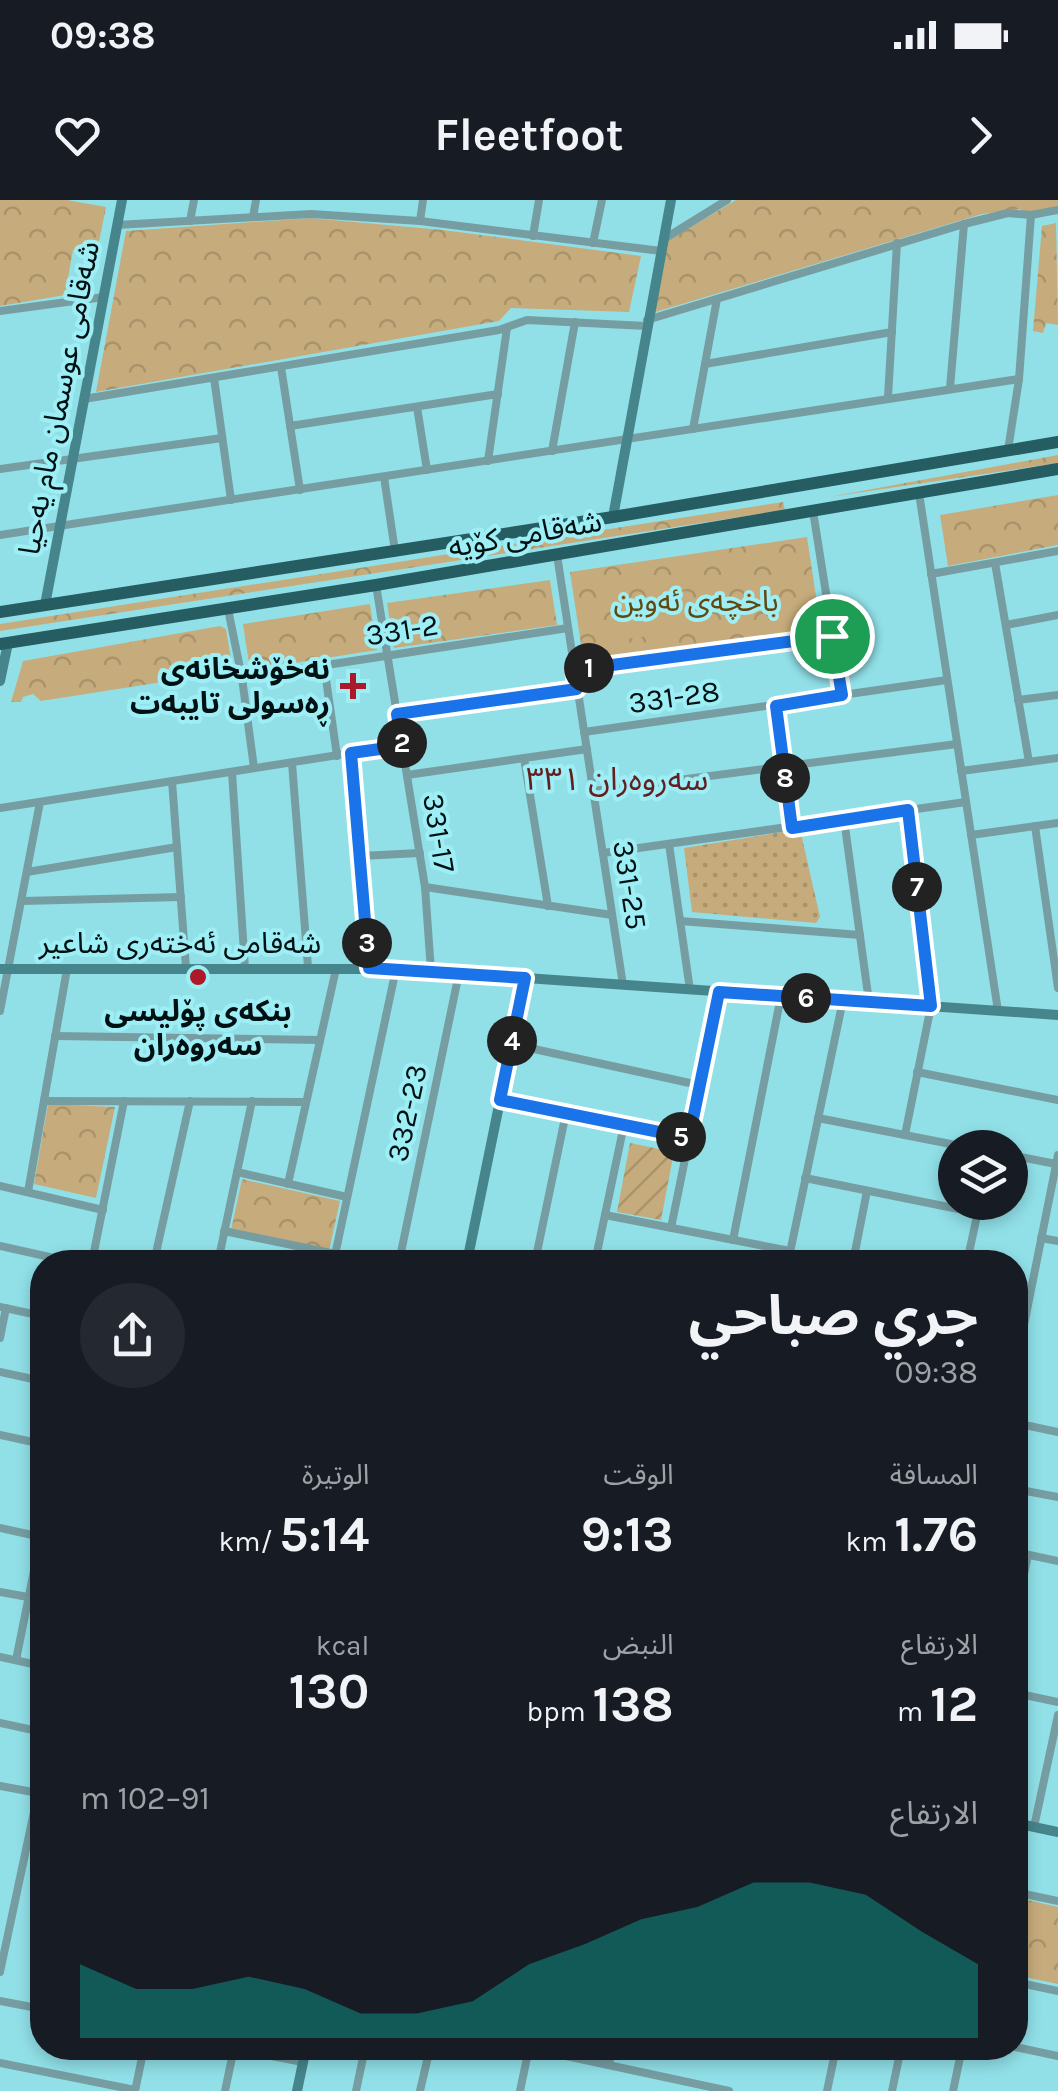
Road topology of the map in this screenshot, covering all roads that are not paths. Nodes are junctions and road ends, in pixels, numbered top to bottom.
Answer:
1 (122, 200) edge
2 (194, 200) edge
3 (256, 200) edge
4 (423, 200) edge
5 (539, 200) edge
6 (602, 200) edge
7 (671, 200) edge
8 (727, 200) edge
9 (1058, 210) edge
10 (1031, 215) junction
11 (253, 217) junction
12 (190, 220) junction
13 (420, 221) junction
14 (964, 224) junction
15 (118, 225) junction
16 (533, 236) junction
17 (593, 243) junction
18 (898, 243) junction
19 (662, 245) junction
20 (104, 297) junction
21 (716, 299) junction
22 (0, 311) edge
23 (576, 322) junction
24 (647, 323) junction
25 (507, 328) junction
26 (892, 332) junction
27 (706, 364) junction
28 (281, 367) junction
29 (214, 378) junction
30 (1019, 380) junction
31 (950, 388) junction
32 (498, 394) junction
33 (888, 397) junction
34 (84, 399) junction
35 (418, 407) junction
36 (290, 426) junction
37 (692, 429) junction
38 (222, 438) junction
39 (627, 440) junction
40 (1058, 442) edge
41 (1008, 450) junction
42 (552, 451) junction
43 (72, 459) junction
44 (488, 461) junction
45 (0, 469) edge
46 (1058, 469) edge
47 (427, 470) junction
48 (384, 477) junction
49 (806, 484) junction
50 (300, 490) junction
51 (919, 493) junction
52 (230, 500) junction
53 (813, 510) junction
54 (613, 517) junction
55 (60, 526) junction
56 (0, 535) edge
57 (395, 551) junction
58 (1058, 552) edge
59 (556, 555) junction
60 (995, 563) junction
61 (932, 574) junction
62 (376, 585) junction
63 (46, 605) junction
64 (228, 608) junction
65 (0, 612) edge
66 (1058, 615) edge
67 (1006, 625) junction
68 (568, 628) junction
69 (832, 636) junction
70 (4, 644) edge
71 (388, 655) junction
72 (324, 665) junction
73 (574, 670) junction
74 (242, 678) junction
75 (948, 680) junction
76 (0, 681) edge
77 (577, 689) junction
78 (842, 695) junction
79 (1058, 695) edge
80 (1018, 700) junction
81 (776, 706) junction
82 (397, 714) junction
83 (584, 732) junction
84 (957, 744) junction
85 (402, 746) junction
86 (586, 749) junction
87 (351, 753) junction
88 (337, 756) junction
89 (524, 758) junction
90 (1058, 758) edge
91 (292, 762) junction
92 (1029, 762) junction
93 (254, 768) junction
94 (784, 768) junction
95 (961, 771) junction
96 (232, 772) junction
97 (407, 775) junction
98 (172, 781) junction
99 (593, 792) junction
100 (40, 802) junction
101 (966, 802) junction
102 (0, 808) edge
103 (908, 810) junction
104 (844, 819) junction
105 (1058, 823) edge
106 (1035, 826) junction
107 (792, 828) junction
108 (971, 835) junction
109 (669, 844) junction
110 (177, 847) junction
111 (420, 853) junction
112 (602, 853) junction
113 (360, 856) junction
114 (27, 872) junction
115 (425, 887) junction
116 (180, 897) junction
117 (22, 901) junction
118 (548, 906) junction
119 (612, 915) junction
120 (680, 921) junction
121 (860, 935) junction
122 (308, 967) junction
123 (186, 968) junction
124 (245, 968) junction
125 (336, 968) junction
126 (369, 968) junction
127 (4, 969) edge
128 (67, 969) junction
129 (396, 969) junction
130 (430, 971) junction
131 (459, 973) junction
132 (525, 978) junction
133 (623, 985) junction
134 (1058, 988) edge
135 (690, 990) junction
136 (719, 992) junction
137 (781, 996) junction
138 (843, 1000) junction
139 (869, 1002) junction
140 (931, 1006) junction
141 (0, 1011) edge
142 (998, 1011) junction
143 (1058, 1015) edge
144 (55, 1036) junction
145 (320, 1040) junction
146 (512, 1044) junction
147 (918, 1072) junction
148 (699, 1085) junction
149 (44, 1100) junction
150 (500, 1100) junction
151 (1058, 1100) edge
152 (124, 1101) junction
153 (190, 1101) junction
154 (252, 1101) junction
155 (305, 1102) junction
156 (566, 1114) junction
157 (818, 1118) junction
158 (624, 1126) junction
159 (905, 1135) junction
160 (689, 1138) junction
161 (938, 1142) edge
162 (1028, 1157) edge
163 (1057, 1160) edge
164 (237, 1172) junction
165 (806, 1178) junction
166 (1056, 1180) edge
167 (288, 1184) junction
168 (0, 1186) edge
169 (868, 1191) junction
170 (28, 1192) junction
171 (347, 1197) junction
172 (938, 1202) edge
173 (102, 1210) junction
174 (605, 1215) junction
175 (977, 1220) edge
176 (671, 1228) junction
177 (224, 1231) junction
178 (1042, 1238) junction
179 (733, 1240) junction
180 (1058, 1241) edge
181 (0, 1246) edge
182 (94, 1250) edge
183 (157, 1250) edge
184 (220, 1250) edge
185 (312, 1250) edge
186 (336, 1250) edge
187 (401, 1250) edge
188 (469, 1250) edge
189 (537, 1250) edge
190 (597, 1250) edge
191 (785, 1250) edge
192 (790, 1250) edge
193 (857, 1250) edge
194 (970, 1250) edge
195 (30, 1253) edge
196 (1029, 1300) joint
197 (1028, 1305) edge
198 (3, 1308) edge
199 (30, 1314) edge
200 (0, 1338) edge
201 (0, 1372) edge
202 (30, 1378) edge
203 (1028, 1426) edge
204 (1058, 1432) edge
205 (0, 1435) edge
206 (30, 1441) edge
207 (1028, 1492) edge
208 (1058, 1498) edge
209 (0, 1528) edge
210 (30, 1532) edge
211 (1028, 1555) edge
212 (1058, 1560) edge
213 (30, 1588) edge
214 (0, 1592) edge
215 (28, 1597) junction
216 (0, 1657) edge
217 (16, 1660) junction
218 (30, 1663) edge
219 (1028, 1696) edge
220 (1058, 1702) edge
221 (1058, 1716) edge
222 (0, 1723) edge
223 (30, 1729) edge
224 (0, 1786) edge
225 (30, 1792) edge
226 (1028, 1826) edge
227 (1034, 1827) junction
228 (1058, 1832) edge
229 (30, 1838) edge
230 (1028, 1895) edge
231 (1058, 1901) edge
232 (0, 1972) edge
233 (1028, 1984) edge
234 (1058, 1990) edge
235 (0, 2001) edge
236 (30, 2007) edge
237 (1028, 2050) edge
238 (1058, 2056) edge
239 (141, 2060) edge
240 (230, 2060) edge
241 (293, 2060) edge
242 (362, 2060) edge
243 (427, 2060) edge
244 (526, 2060) edge
245 (585, 2060) edge
246 (610, 2060) edge
247 (833, 2060) edge
248 (898, 2060) edge
249 (959, 2060) edge
250 (303, 2062) joint
251 (0, 2064) edge
252 (609, 2065) junction
253 (75, 2079) junction
254 (135, 2090) edge
255 (72, 2091) edge
256 (225, 2091) edge
257 (297, 2091) edge
258 (356, 2091) edge
259 (420, 2091) edge
260 (520, 2091) edge
261 (729, 2091) edge
262 (827, 2091) edge
263 (892, 2091) edge
264 (953, 2091) edge

1 - 15 street, شەقامی عوسمان مام یەحیا
2 - 12 street
3 - 11 street
4 - 13 street
5 - 16 street
6 - 17 street
7 - 19 street
8 - 19 street
9 - 10 street
10 - 14 street
10 - 30 street
11 - 12 street
11 - 13 street
12 - 15 street
13 - 16 street
14 - 18 street
14 - 31 street
15 - 20 street, شەقامی عوسمان مام یەحیا
16 - 17 street
17 - 19 street
18 - 21 street
18 - 26 street
19 - 24 street
20 - 22 street
20 - 34 street, شەقامی عوسمان مام یەحیا
21 - 24 street
21 - 27 street
23 - 24 street
23 - 25 street
23 - 42 street
24 - 39 street
25 - 28 street
25 - 32 street
26 - 27 street
26 - 33 street
27 - 37 street
28 - 29 street
28 - 36 street
29 - 34 street
29 - 38 street
30 - 31 street
30 - 41 street
31 - 33 street
32 - 35 street
32 - 44 street
33 - 37 street
34 - 43 street, شەقامی عوسمان مام یەحیا
35 - 36 street
35 - 47 street
36 - 50 street
37 - 39 street
38 - 43 street
38 - 52 street
39 - 42 street
39 - 54 street
40 - 41 highway, شەقامی کۆیە
41 - 49 highway, شەقامی کۆیە
42 - 44 street
43 - 45 street
43 - 55 street, شەقامی عوسمان مام یەحیا
44 - 47 street
46 - 51 highway, شەقامی کۆیە
47 - 48 street
48 - 50 street
48 - 57 street
49 - 53 highway
49 - 54 highway, شەقامی کۆیە
50 - 52 street
51 - 53 highway, شەقامی کۆیە
51 - 61 street
52 - 55 street
53 - 59 highway, شەقامی کۆیە
53 - 69 street
54 - 57 highway, شەقامی کۆیە
55 - 56 street
55 - 63 street, شەقامی عوسمان مام یەحیا
57 - 63 highway, شەقامی کۆیە
58 - 60 street
59 - 62 highway, شەقامی کۆیە
59 - 68 street, 331-25
60 - 61 street
60 - 67 street
61 - 75 street
62 - 64 highway, شەقامی کۆیە
62 - 71 street, 331-17
63 - 65 highway, شەقامی کۆیە
64 - 70 highway, شەقامی کۆیە
64 - 74 street
66 - 67 street
67 - 80 street
68 - 71 street, 331-2
68 - 73 street, 331-25
69 - 73 street
69 - 78 street
70 - 76 street
71 - 72 street, 331-2
71 - 82 street, 331-17
72 - 74 street, 331-2
72 - 88 street
73 - 77 street, 331-25
74 - 93 street
75 - 78 street, 331-28
75 - 84 street
77 - 82 street
77 - 83 street, 331-25
78 - 81 street, 331-28
79 - 80 street
80 - 92 street
81 - 83 street, 331-28
81 - 94 street
82 - 85 street, 331-17
83 - 86 street, 331-25
84 - 94 street
84 - 95 street
85 - 87 street
85 - 97 street, 331-17
86 - 89 street
86 - 99 street, 331-25
87 - 88 street
87 - 113 street
88 - 91 street
89 - 97 street
89 - 118 street
90 - 92 street
91 - 93 street
91 - 122 street
92 - 95 street
93 - 96 street
94 - 99 street
94 - 107 street
95 - 101 street
96 - 98 street
96 - 124 street
97 - 111 street, 331-17
98 - 100 street
98 - 110 street
99 - 112 street, 331-25
100 - 102 street
100 - 114 street
101 - 103 street
101 - 108 street
103 - 104 street
103 - 140 street
104 - 107 street
104 - 121 street
105 - 106 street
106 - 108 street
106 - 134 street
107 - 109 street
108 - 142 street
109 - 112 street
109 - 120 street
110 - 114 street
110 - 116 street
111 - 113 street
111 - 115 street, 331-17
112 - 119 street, 331-25
113 - 126 street
114 - 117 street
115 - 118 street
115 - 130 street, 331-17
116 - 117 street
116 - 123 street
117 - 127 street
118 - 119 street
119 - 133 street, 331-25
120 - 121 street
120 - 135 street
121 - 139 street
122 - 124 street, شەقامی ئەختەری شاعیر
122 - 125 street, شەقامی ئەختەری شاعیر
123 - 124 street, شەقامی ئەختەری شاعیر
123 - 128 street, شەقامی ئەختەری شاعیر
125 - 126 street, شەقامی ئەختەری شاعیر
125 - 145 street
126 - 129 street, شەقامی ئەختەری شاعیر
127 - 128 street, شەقامی ئەختەری شاعیر
127 - 141 street
128 - 144 street
129 - 130 street, شەقامی ئەختەری شاعیر
129 - 171 street
130 - 131 street, شەقامی ئەختەری شاعیر
131 - 132 street, شەقامی ئەختەری شاعیر
131 - 187 street, 332-23
132 - 133 street, شەقامی ئەختەری شاعیر
132 - 146 street
133 - 135 street, شەقامی ئەختەری شاعیر
135 - 136 street, شەقامی ئەختەری شاعیر
136 - 137 street, شەقامی ئەختەری شاعیر
136 - 148 street
137 - 138 street, شەقامی ئەختەری شاعیر
137 - 179 street
138 - 139 street, شەقامی ئەختەری شاعیر
138 - 157 street
139 - 140 street, شەقامی ئەختەری شاعیر
140 - 142 street, شەقامی ئەختەری شاعیر
140 - 147 street
142 - 143 street, شەقامی ئەختەری شاعیر
144 - 145 street
144 - 149 street
145 - 155 street
146 - 148 street
146 - 150 street
147 - 151 street
147 - 159 street
148 - 160 street
149 - 152 street
149 - 170 street
150 - 156 street
150 - 188 street
152 - 153 street
152 - 173 street
153 - 154 street
153 - 183 street
154 - 155 street
154 - 164 street
155 - 167 street
156 - 158 street
156 - 189 street
157 - 159 street
157 - 165 street
158 - 160 street
158 - 174 street
159 - 161 street
160 - 176 street
162 - 163 street
163 - 166 street
164 - 167 street
164 - 177 street
165 - 169 street
165 - 192 street
166 - 178 street
167 - 171 street
168 - 170 street
169 - 172 street
169 - 193 street
170 - 173 street
171 - 186 street
173 - 182 street
174 - 176 street
174 - 190 street
175 - 194 street
176 - 179 street
177 - 184 street
177 - 185 street
178 - 180 street
178 - 196 street
179 - 191 street
181 - 195 street
196 - 197 street
198 - 199 street
198 - 200 street
201 - 202 street
203 - 204 street
205 - 206 street
207 - 208 street
209 - 210 street
211 - 212 street
213 - 215 street
214 - 215 street
215 - 217 street
216 - 217 street
217 - 218 street
219 - 220 street
221 - 227 street
222 - 223 street
224 - 225 street
226 - 227 street
227 - 228 street
229 - 232 street
230 - 231 street
233 - 234 street
235 - 236 street
237 - 238 street
239 - 254 street
240 - 256 street
241 - 250 street
242 - 258 street
243 - 259 street
244 - 260 street
245 - 252 street
246 - 252 street
247 - 262 street
248 - 263 street
249 - 264 street
250 - 257 street
251 - 253 street
252 - 261 street
253 - 254 street
253 - 255 street

